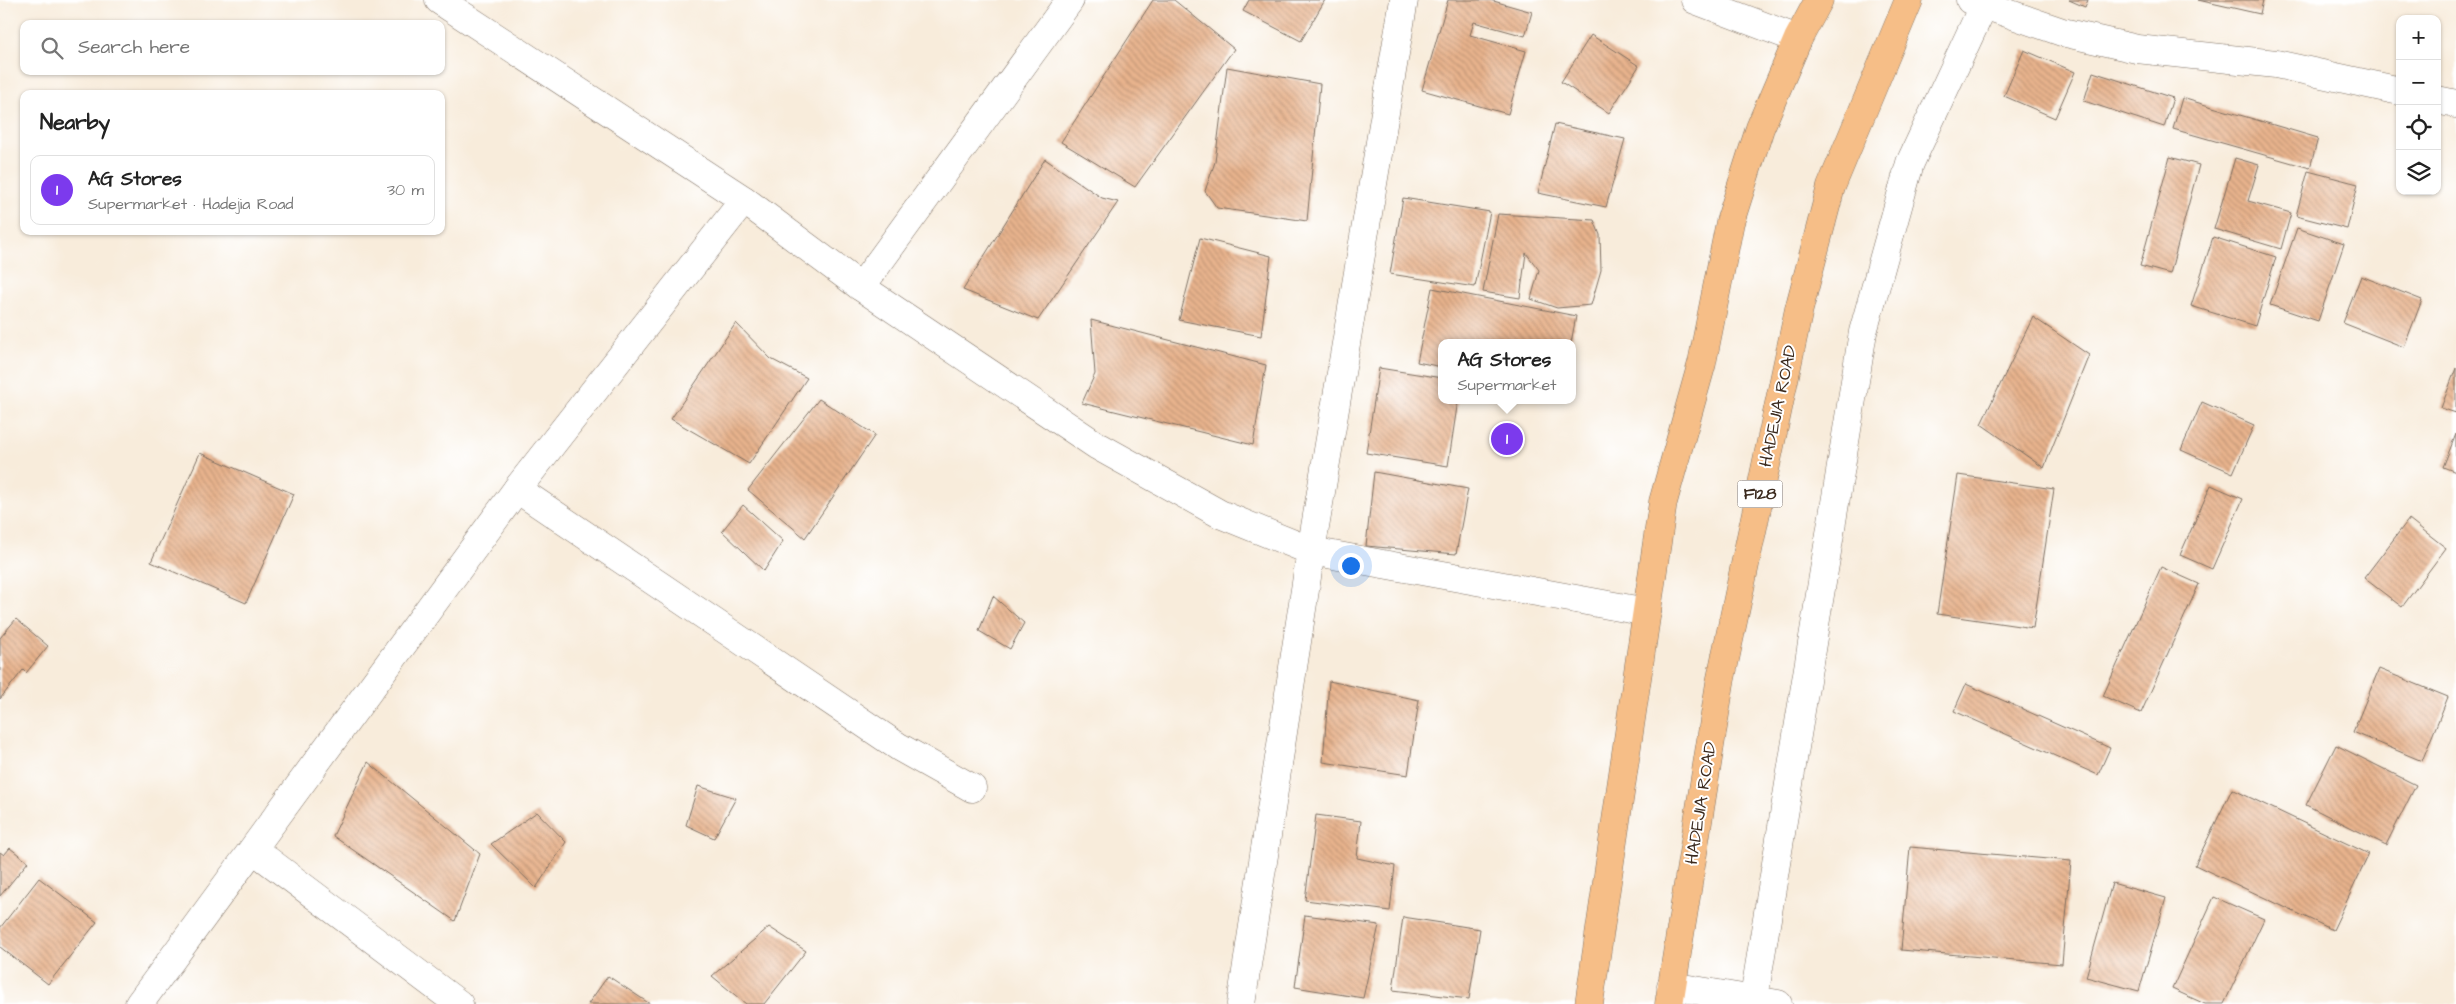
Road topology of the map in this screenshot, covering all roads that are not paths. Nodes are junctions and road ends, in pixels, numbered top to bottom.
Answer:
1 (439, 0) edge
2 (1070, 0) edge
3 (1404, 0) edge
4 (1695, 0) edge
5 (1819, 0) edge
6 (1909, 0) edge
7 (1980, 2) edge
8 (1798, 39) junction
9 (2396, 90) edge
10 (2441, 101) edge
11 (2456, 104) edge
12 (744, 200) junction
13 (861, 287) junction
14 (517, 489) junction
15 (1311, 551) junction
16 (1647, 612) junction
17 (972, 788) dead end
18 (254, 850) junction
19 (1670, 995) edge
20 (1761, 1003) edge
21 (139, 1004) edge
22 (460, 1004) edge
23 (1241, 1004) edge
24 (1589, 1004) edge

1 - 12 street
2 - 13 street
3 - 15 street
4 - 8 street
5 - 8 main road
6 - 19 main road, HADEJIA ROAD / F128
7 - 9 street
7 - 20 street
8 - 16 main road
10 - 11 street
12 - 13 street
12 - 14 street
13 - 15 street
14 - 17 street
14 - 18 street
15 - 16 street
15 - 23 street
16 - 24 main road
18 - 21 street
18 - 22 street
19 - 20 street

